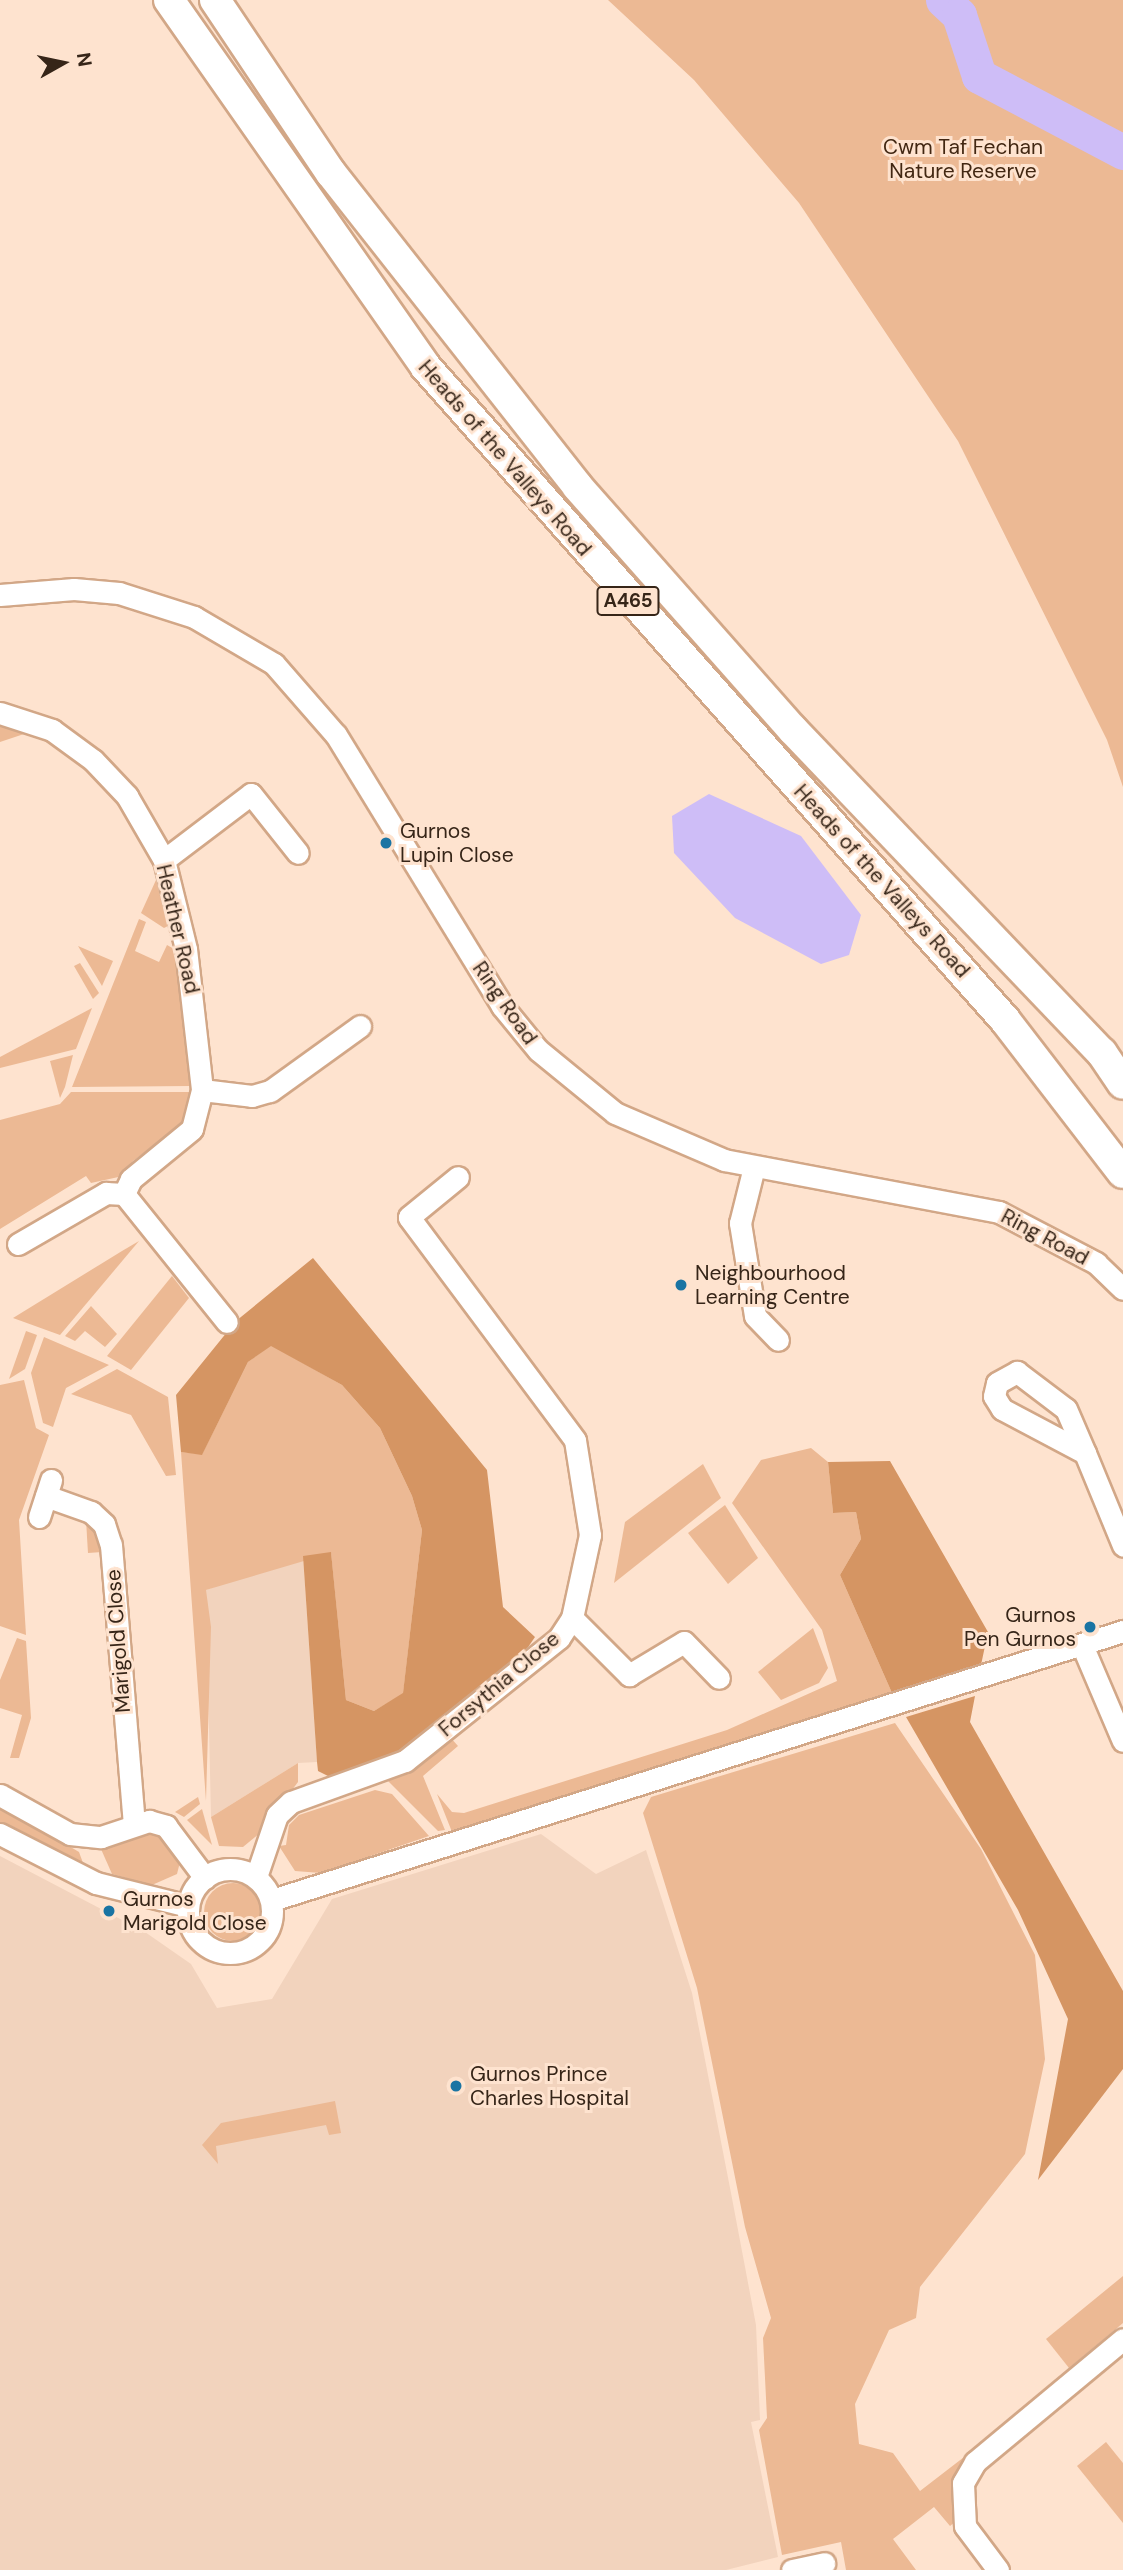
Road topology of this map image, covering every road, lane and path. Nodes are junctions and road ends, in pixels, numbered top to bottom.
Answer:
1 (169, 0) edge
2 (215, 0) edge
3 (0, 595) edge
4 (0, 713) edge
5 (298, 853) dead end
6 (164, 860) junction
7 (360, 1026) dead end
8 (1123, 1084) edge
9 (202, 1090) junction
10 (754, 1167) junction
11 (1123, 1173) edge
12 (458, 1177) dead end
13 (124, 1194) junction
14 (18, 1244) dead end
15 (1123, 1289) edge
16 (227, 1322) dead end
17 (778, 1340) dead end
18 (1085, 1452) dead end
19 (39, 1517) dead end
20 (1123, 1545) edge
21 (572, 1618) junction
22 (1123, 1631) edge
23 (1082, 1645) junction
24 (719, 1678) dead end
25 (1123, 1741) edge
26 (0, 1795) edge
27 (134, 1825) junction
28 (0, 1834) edge
29 (256, 1877) junction
30 (205, 1878) junction
31 (272, 1900) junction
32 (188, 1906) junction
33 (1123, 2339) edge
34 (824, 2564) dead end
35 (792, 2570) edge
36 (998, 2570) edge

1 - 11 highway, Heads of the Valleys Road / A465
2 - 8 highway, Heads of the Valleys Road / A465
3 - 10 street, Ring Road
4 - 6 street, Heather Road
5 - 6 street
6 - 9 street, Heather Road
7 - 9 street
9 - 13 street, Heather Road
10 - 15 street, Ring Road
10 - 17 street
12 - 21 street, Forsythia Close
13 - 14 street
13 - 16 street
18 - 20 street
19 - 27 street, Marigold Close
21 - 24 street
21 - 29 street, Forsythia Close
22 - 23 street
23 - 25 street
23 - 31 street
26 - 27 street
27 - 30 street
28 - 32 street
29 - 30 street
29 - 31 street
30 - 32 street
31 - 32 street
33 - 36 street
34 - 35 street

